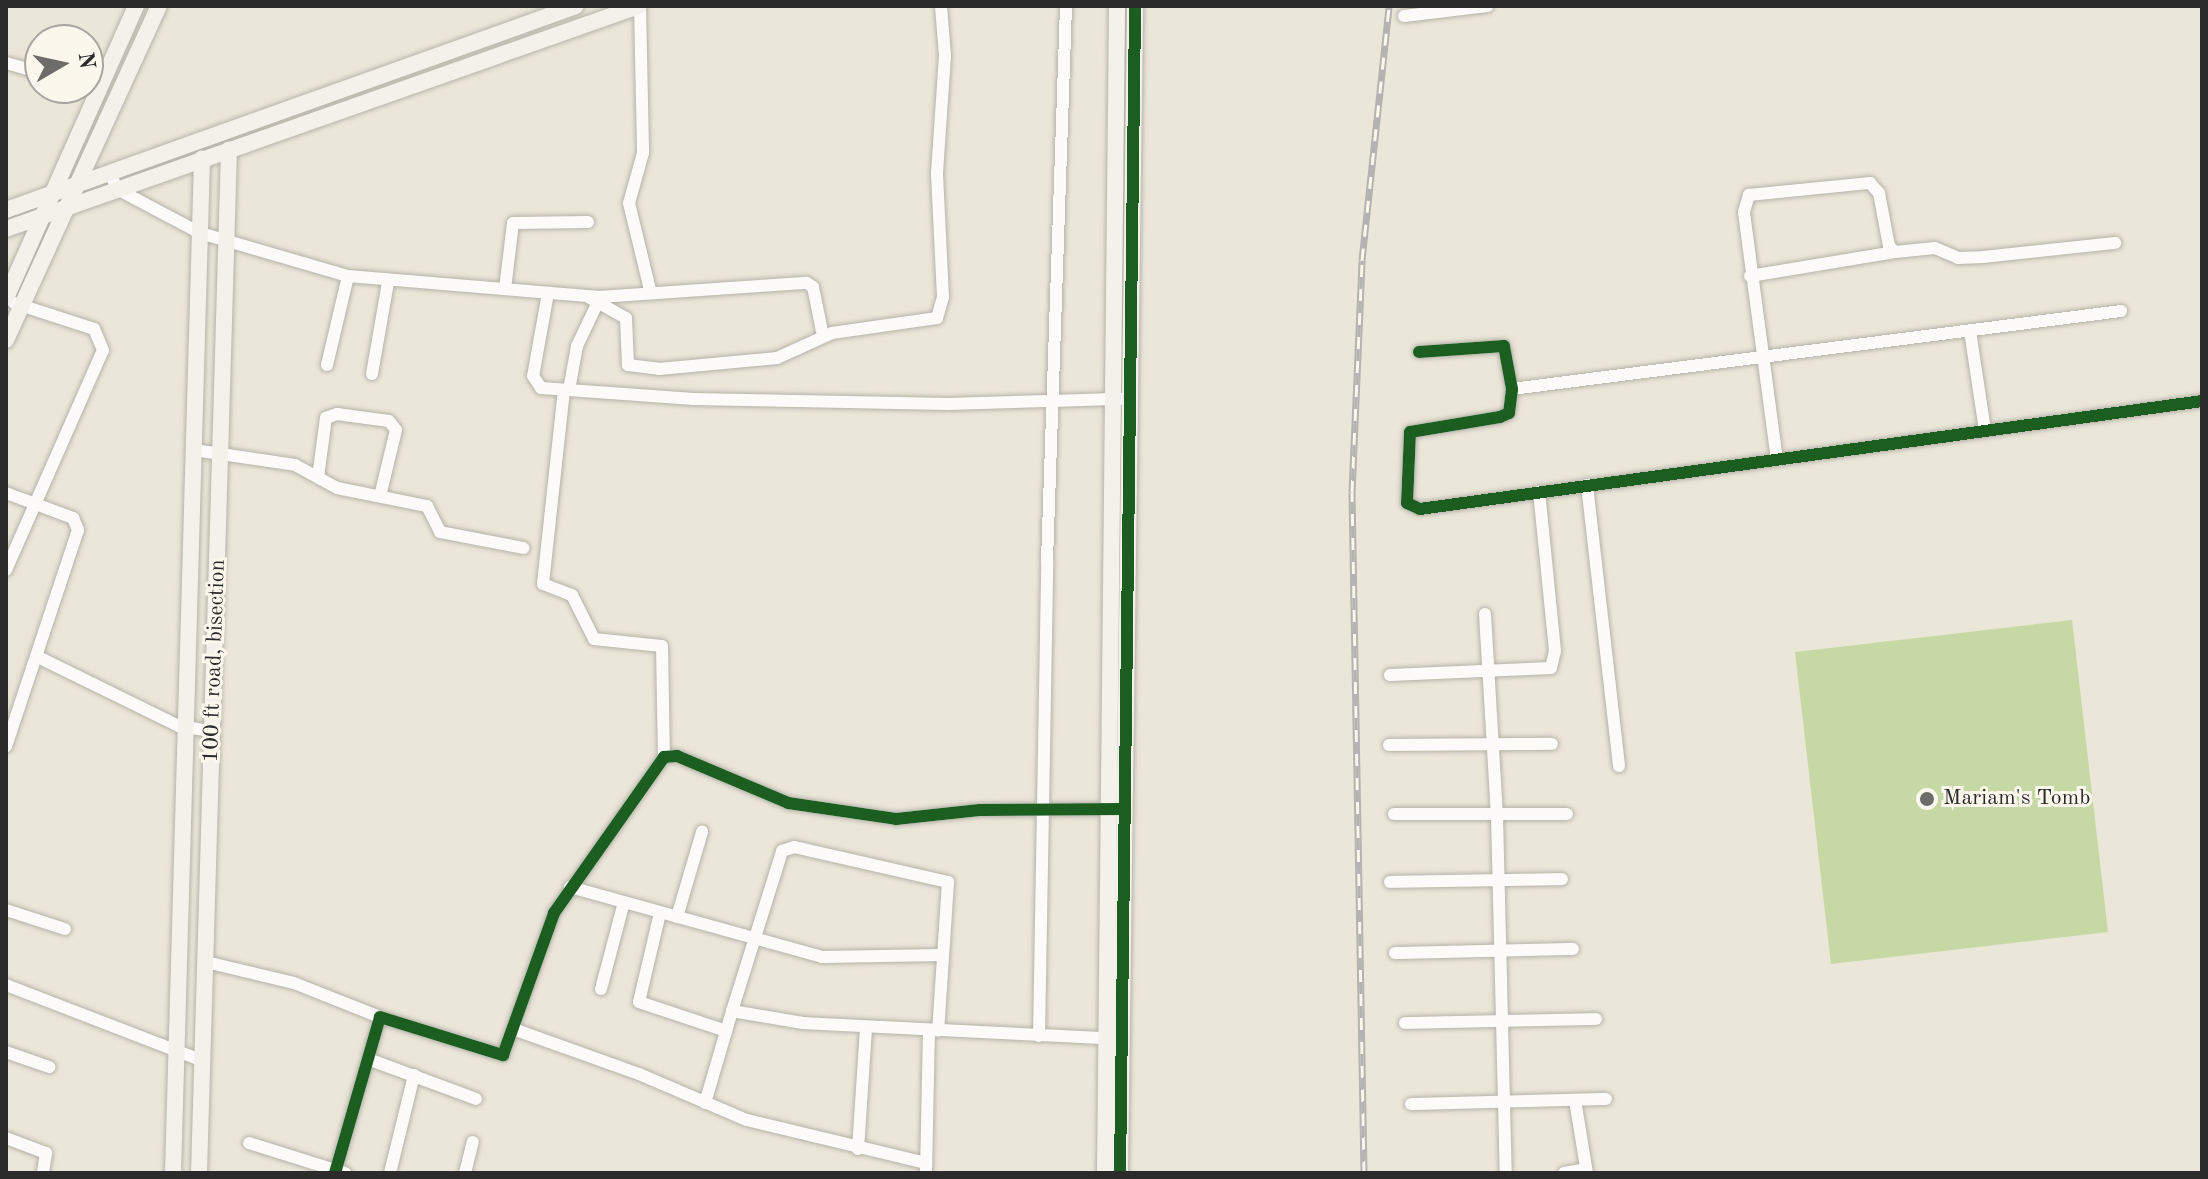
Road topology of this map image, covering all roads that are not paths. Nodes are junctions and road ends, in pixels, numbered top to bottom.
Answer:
1 (136, 6) edge
2 (159, 6) edge
3 (576, 6) edge
4 (640, 6) edge
5 (941, 6) edge
6 (1066, 6) edge
7 (1117, 6) edge
8 (1135, 6) edge
9 (1487, 6) edge
10 (1404, 16) dead end
11 (104, 68) edge
12 (104, 91) edge
13 (119, 95) junction
14 (88, 104) edge
15 (229, 149) junction
16 (202, 158) junction
17 (114, 181) junction
18 (80, 184) junction
19 (51, 194) junction
20 (70, 206) junction
21 (6, 210) edge
22 (42, 214) junction
23 (588, 222) dead end
24 (6, 229) edge
25 (200, 233) junction
26 (228, 240) junction
27 (2115, 243) dead end
28 (1895, 252) junction
29 (348, 276) junction
30 (1750, 276) junction
31 (388, 282) junction
32 (505, 289) junction
33 (650, 290) junction
34 (548, 293) junction
35 (592, 300) junction
36 (11, 301) edge
37 (2121, 311) dead end
38 (1970, 331) junction
39 (823, 336) junction
40 (6, 340) edge
41 (1419, 352) dead end
42 (1762, 357) junction
43 (327, 365) dead end
44 (372, 374) dead end
45 (1512, 389) junction
46 (567, 390) junction
47 (1113, 399) junction
48 (1130, 399) junction
49 (1055, 401) junction
50 (2202, 401) edge
51 (1985, 430) junction
52 (194, 450) junction
53 (223, 451) junction
54 (1777, 460) junction
55 (318, 477) junction
56 (1587, 485) junction
57 (1539, 492) junction
58 (6, 493) edge
59 (380, 496) junction
60 (37, 505) junction
61 (523, 548) dead end
62 (6, 570) edge
63 (1485, 614) dead end
64 (38, 657) junction
65 (1490, 673) junction
66 (1390, 675) dead end
67 (186, 729) junction
68 (212, 731) junction
69 (7, 738) edge
70 (1492, 742) junction
71 (1552, 744) dead end
72 (1389, 745) dead end
73 (664, 757) junction
74 (1619, 766) dead end
75 (1041, 809) junction
76 (1105, 809) junction
77 (1125, 809) junction
78 (1394, 814) dead end
79 (1567, 814) dead end
80 (1497, 816) junction
81 (702, 832) dead end
82 (1562, 879) dead end
83 (1390, 882) dead end
84 (1499, 882) junction
85 (570, 887) junction
86 (624, 902) junction
87 (6, 910) edge
88 (660, 913) junction
89 (677, 917) junction
90 (65, 929) dead end
91 (754, 938) junction
92 (1573, 949) dead end
93 (1500, 952) junction
94 (1395, 953) dead end
95 (942, 955) junction
96 (206, 962) junction
97 (6, 985) edge
98 (601, 989) dead end
99 (732, 1011) junction
100 (380, 1017) junction
101 (1596, 1019) dead end
102 (1405, 1023) dead end
103 (1501, 1023) junction
104 (866, 1027) junction
105 (516, 1030) junction
106 (726, 1031) junction
107 (933, 1031) junction
108 (1039, 1036) junction
109 (1114, 1039) junction
110 (6, 1052) edge
111 (176, 1054) junction
112 (368, 1059) junction
113 (203, 1061) junction
114 (49, 1067) dead end
115 (414, 1075) junction
116 (476, 1099) dead end
117 (1606, 1099) dead end
118 (1575, 1100) junction
119 (1502, 1102) junction
120 (705, 1103) junction
121 (1411, 1104) dead end
122 (6, 1138) edge
123 (473, 1142) dead end
124 (249, 1143) dead end
125 (858, 1149) junction
126 (926, 1168) edge
127 (1586, 1171) edge
128 (339, 1172) edge
129 (43, 1173) edge
130 (173, 1173) edge
131 (199, 1173) edge
132 (390, 1173) edge
133 (465, 1173) edge
134 (1105, 1173) edge
135 (1120, 1173) edge
136 (1506, 1173) edge
137 (1564, 1173) edge

1 - 11 street
2 - 13 street
3 - 17 street
4 - 15 street
4 - 33 street
5 - 39 street
6 - 49 street
7 - 47 street
8 - 48 street
9 - 10 street
12 - 13 street
13 - 18 street
14 - 19 street
15 - 16 street
15 - 26 street, 100 ft road, bisection
16 - 17 street
16 - 25 street
17 - 18 street
17 - 20 street
17 - 25 street
18 - 19 street
18 - 20 street
19 - 21 street
19 - 22 street
20 - 22 street
20 - 36 street
22 - 24 street
22 - 36 street
23 - 32 street
25 - 26 street
25 - 52 street
26 - 29 street
26 - 53 street, 100 ft road, bisection
27 - 28 street
28 - 30 street
28 - 30 street
29 - 31 street
29 - 43 street
30 - 42 street
31 - 32 street
31 - 44 street
32 - 34 street
33 - 35 street
33 - 39 street
34 - 35 street
34 - 46 street
35 - 39 street
35 - 46 street
36 - 40 street
36 - 60 street
37 - 38 street
38 - 42 street
38 - 51 street
41 - 45 street
42 - 45 street
42 - 54 street
45 - 57 street
46 - 49 street
46 - 73 street
47 - 48 street
47 - 49 street
47 - 76 street
48 - 77 street
49 - 75 street
50 - 51 street
51 - 54 street
52 - 53 street
52 - 67 street
53 - 55 street
53 - 68 street, 100 ft road, bisection
54 - 56 street
55 - 59 street
55 - 59 street
56 - 57 street
56 - 74 street
57 - 65 street
58 - 60 street
59 - 61 street
60 - 62 street
60 - 64 street
63 - 65 street
64 - 67 street
64 - 69 street
65 - 66 street
65 - 70 street
67 - 68 street
67 - 111 street
68 - 96 street, 100 ft road, bisection
70 - 71 street
70 - 72 street
70 - 80 street
73 - 75 street
73 - 85 street
75 - 76 street
75 - 108 street
76 - 77 street
76 - 109 street
77 - 109 street
78 - 80 street
79 - 80 street
80 - 84 street
81 - 89 street
82 - 84 street
83 - 84 street
84 - 93 street
85 - 86 street
85 - 105 street
86 - 88 street
86 - 98 street
87 - 90 street
88 - 89 street
88 - 106 street
89 - 91 street
91 - 95 street
91 - 95 street
91 - 99 street
92 - 93 street
93 - 94 street
93 - 103 street
95 - 107 street
96 - 100 street
96 - 113 street, 100 ft road, bisection
97 - 111 street
99 - 104 street
99 - 106 street
100 - 105 street
100 - 112 street
101 - 103 street
102 - 103 street
103 - 119 street
104 - 107 street
104 - 125 street
105 - 120 street
106 - 120 street
107 - 108 street
107 - 126 street
108 - 109 street
109 - 134 street
109 - 135 street
110 - 114 street
111 - 113 street
111 - 130 street
112 - 115 street
112 - 128 street
113 - 131 street, 100 ft road, bisection
115 - 116 street
115 - 132 street
117 - 118 street
118 - 119 street
118 - 127 street
119 - 121 street
119 - 136 street
120 - 125 street
122 - 129 street
123 - 133 street
124 - 128 street
125 - 126 street
127 - 137 street

